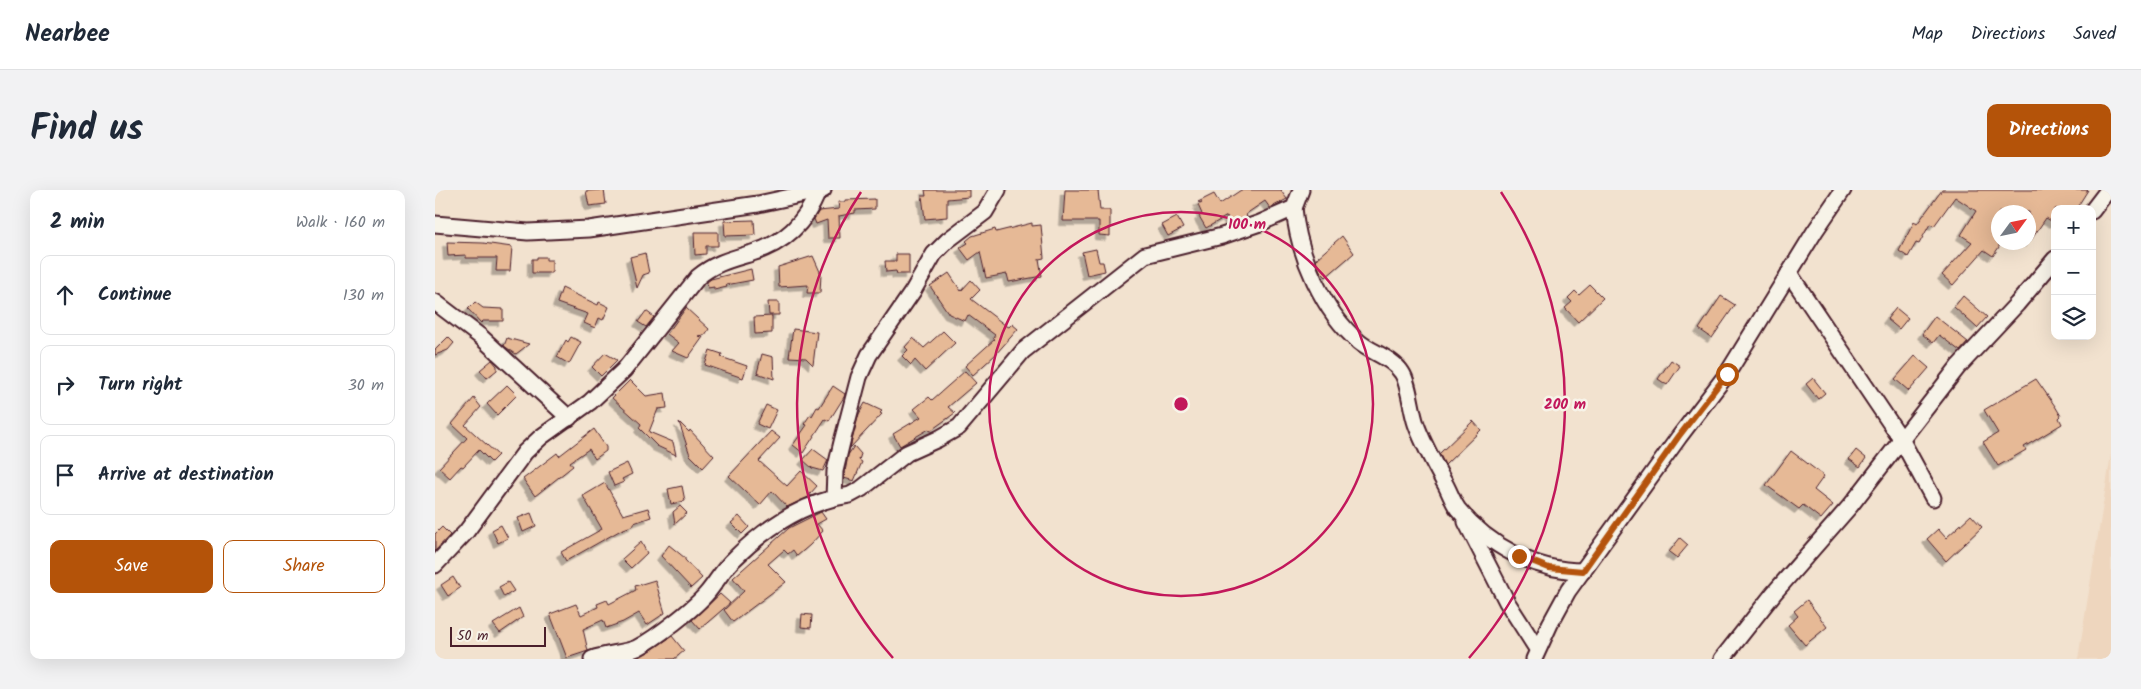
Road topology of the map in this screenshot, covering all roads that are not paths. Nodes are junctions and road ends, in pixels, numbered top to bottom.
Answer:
1 (821, 190) edge
2 (998, 190) edge
3 (1301, 190) edge
4 (1843, 190) edge
5 (2108, 190) edge
6 (2096, 206) edge
7 (1294, 208) junction
8 (435, 224) edge
9 (2051, 264) edge
10 (1789, 273) junction
11 (435, 302) edge
12 (569, 418) junction
13 (1901, 439) junction
14 (834, 498) junction
15 (1933, 498) dead end
16 (1457, 508) junction
17 (435, 564) edge
18 (1583, 571) junction
19 (633, 654) edge
20 (1536, 654) edge
21 (593, 659) edge
22 (1722, 659) edge

1 - 8 street
1 - 12 street
2 - 14 street
3 - 7 street
4 - 10 street
5 - 6 street
7 - 14 street
7 - 16 street
9 - 13 street
10 - 13 street
10 - 18 street
11 - 12 street
12 - 17 street
13 - 15 street
13 - 22 street
14 - 19 street
16 - 18 street
16 - 20 street
18 - 20 street
19 - 21 street

